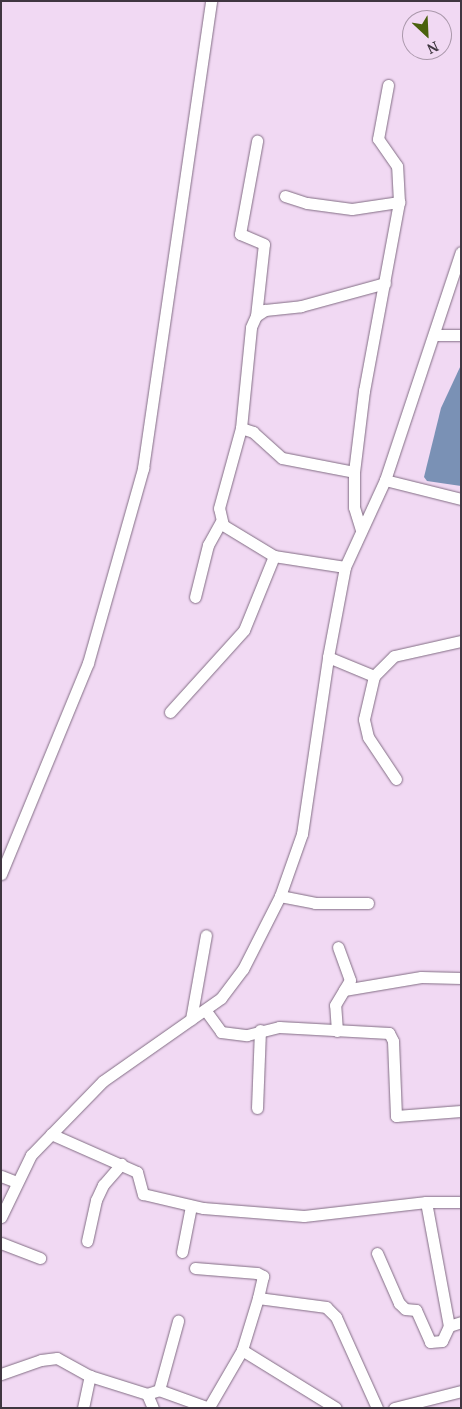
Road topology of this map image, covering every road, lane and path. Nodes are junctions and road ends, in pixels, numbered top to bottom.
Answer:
1 (212, 1) edge
2 (388, 84) dead end
3 (256, 141) dead end
4 (285, 196) dead end
5 (400, 202) junction
6 (461, 252) edge
7 (385, 283) junction
8 (256, 316) junction
9 (434, 335) junction
10 (461, 335) edge
11 (241, 428) junction
12 (354, 472) junction
13 (385, 480) junction
14 (461, 499) edge
15 (221, 522) junction
16 (361, 530) junction
17 (274, 556) junction
18 (345, 568) junction
19 (195, 596) dead end
20 (461, 641) edge
21 (328, 657) junction
22 (374, 676) junction
23 (170, 712) dead end
24 (396, 779) dead end
25 (1, 874) edge
26 (280, 896) junction
27 (368, 903) dead end
28 (206, 935) dead end
29 (338, 947) dead end
30 (461, 978) edge
31 (344, 990) junction
32 (206, 1011) junction
33 (191, 1019) junction
34 (260, 1030) junction
35 (337, 1031) junction
36 (257, 1108) dead end
37 (461, 1111) edge
38 (51, 1134) junction
39 (121, 1164) junction
40 (1, 1176) edge
41 (17, 1182) junction
42 (426, 1202) junction
43 (461, 1202) edge
44 (191, 1206) junction
45 (1, 1217) edge
46 (87, 1240) dead end
47 (1, 1243) edge
48 (182, 1252) dead end
49 (378, 1253) dead end
50 (40, 1258) dead end
51 (195, 1268) dead end
52 (258, 1298) junction
53 (178, 1321) dead end
54 (461, 1322) edge
55 (449, 1326) junction
56 (242, 1350) junction
57 (1, 1374) edge
58 (90, 1376) junction
59 (461, 1391) edge
60 (153, 1392) junction
61 (209, 1407) edge
62 (83, 1408) edge
63 (153, 1408) edge
64 (336, 1408) edge
65 (377, 1408) edge
66 (394, 1408) edge

1 - 25 street
2 - 5 street
3 - 8 street
4 - 5 street
5 - 7 street
6 - 9 street
7 - 8 street
7 - 12 street
8 - 11 street
9 - 10 street
9 - 13 street
11 - 12 street
11 - 15 street
12 - 16 street
13 - 14 street
13 - 16 street
15 - 17 street
15 - 19 street
16 - 18 street
17 - 18 street
17 - 23 street
18 - 21 street
20 - 22 street
21 - 22 street
21 - 26 street
22 - 24 street
26 - 27 street
26 - 32 street
28 - 33 street
29 - 31 street
30 - 31 street
31 - 35 street
32 - 33 street
32 - 34 street
33 - 38 street
34 - 35 street
34 - 36 street
35 - 37 street
38 - 39 street
38 - 41 street
39 - 44 street
39 - 46 street
40 - 41 street
41 - 45 street
42 - 43 street
42 - 44 street
42 - 55 street
44 - 48 street
47 - 50 street
49 - 55 street
51 - 52 street
52 - 56 street
52 - 65 street
53 - 60 street
54 - 55 street
56 - 61 street
56 - 64 street
57 - 58 street
58 - 60 street
58 - 62 street
59 - 66 street
60 - 61 street
60 - 63 street

